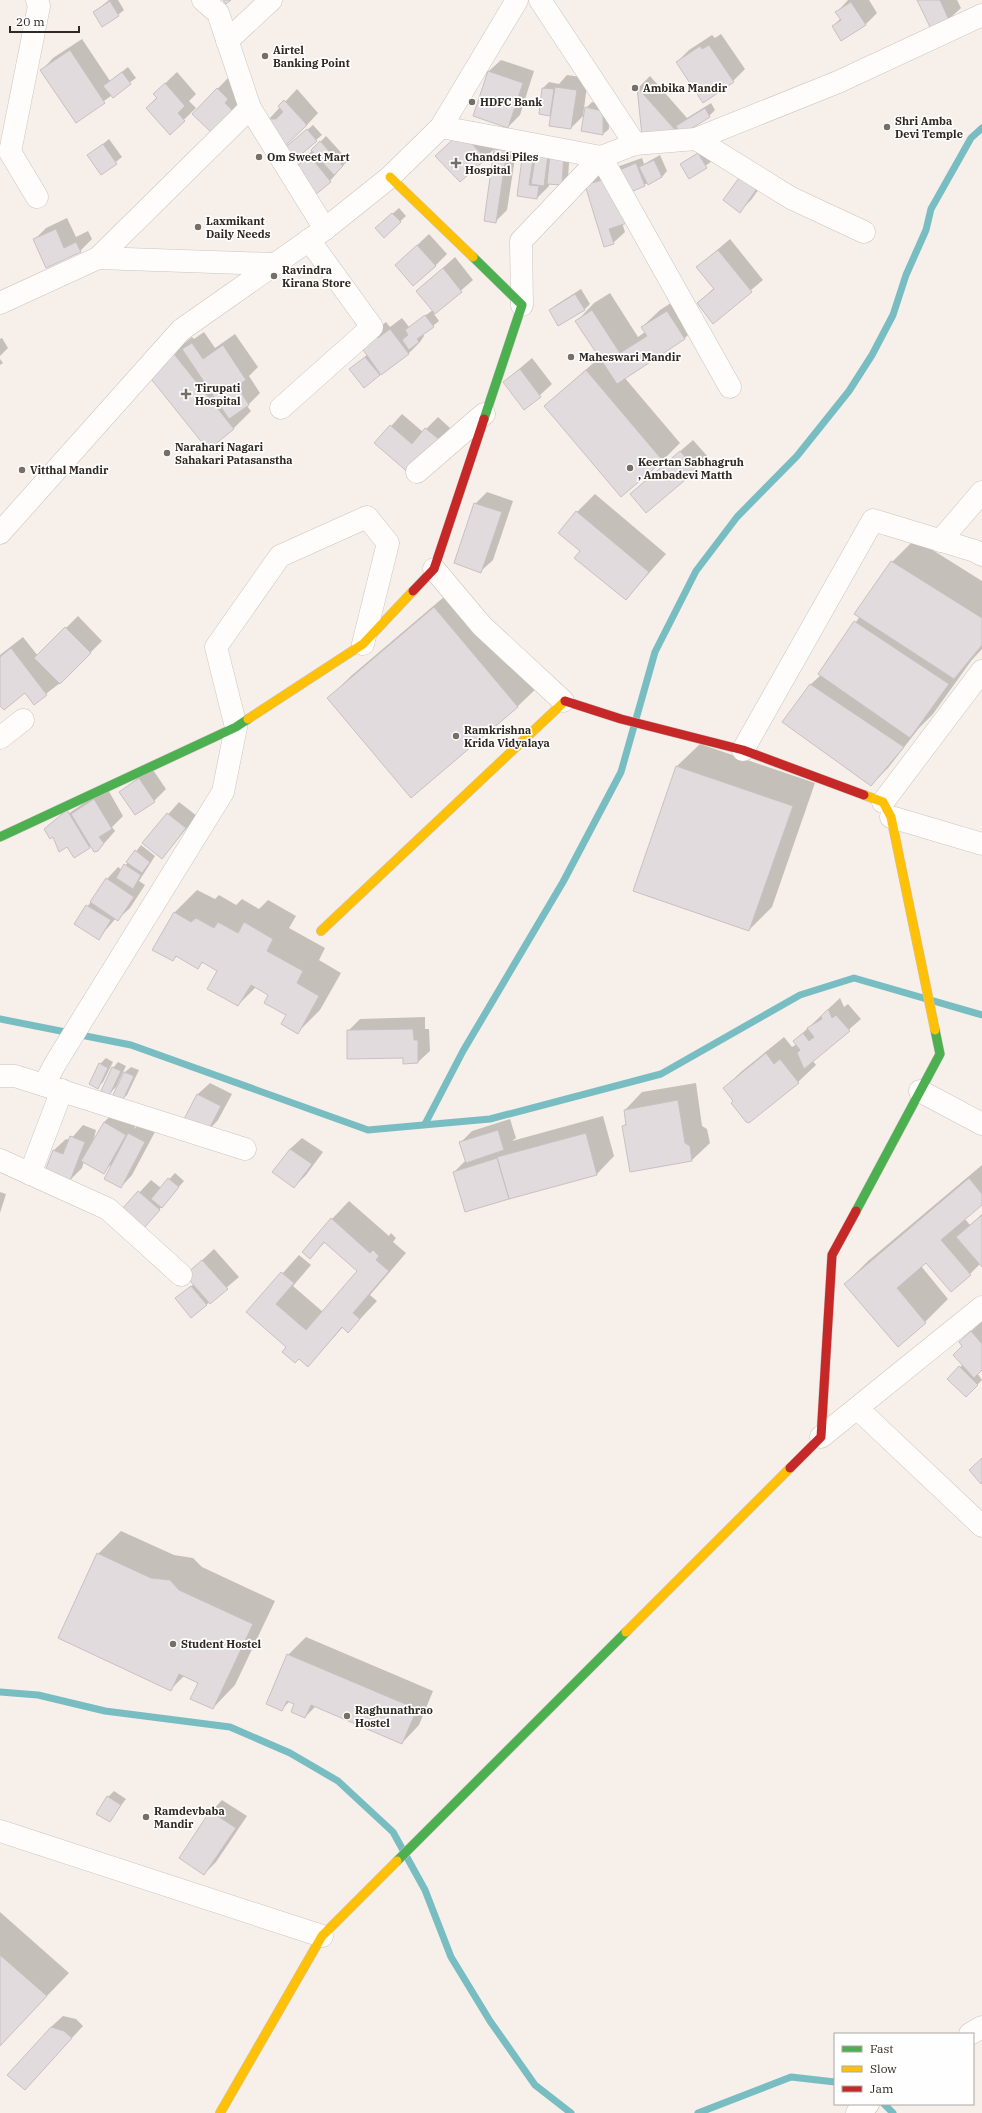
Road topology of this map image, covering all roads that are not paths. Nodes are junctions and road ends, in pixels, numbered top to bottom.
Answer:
1 (38, 0) edge
2 (203, 0) edge
3 (271, 0) edge
4 (517, 0) edge
5 (540, 0) edge
6 (982, 15) edge
7 (227, 41) junction
8 (250, 108) junction
9 (441, 127) junction
10 (696, 139) junction
11 (635, 144) junction
12 (601, 157) junction
13 (390, 176) junction
14 (37, 197) dead end
15 (864, 232) dead end
16 (317, 234) junction
17 (98, 258) junction
18 (274, 264) junction
19 (0, 303) edge
20 (522, 305) junction
21 (730, 386) dead end
22 (281, 408) dead end
23 (484, 414) junction
24 (417, 472) dead end
25 (982, 492) edge
26 (0, 533) edge
27 (940, 541) junction
28 (982, 555) edge
29 (434, 569) junction
30 (363, 644) junction
31 (982, 671) edge
32 (564, 701) junction
33 (23, 720) dead end
34 (236, 727) junction
35 (0, 738) edge
36 (743, 750) junction
37 (887, 810) junction
38 (0, 837) edge
39 (982, 844) edge
40 (321, 931) dead end
41 (0, 1076) edge
42 (53, 1088) junction
43 (920, 1091) junction
44 (982, 1124) edge
45 (245, 1149) dead end
46 (0, 1160) edge
47 (30, 1174) junction
48 (181, 1275) dead end
49 (982, 1307) edge
50 (858, 1409) junction
51 (821, 1437) junction
52 (982, 1526) edge
53 (0, 1831) edge
54 (322, 1936) junction
55 (982, 2027) edge
56 (972, 2033) edge
57 (867, 2105) edge
58 (220, 2113) edge
59 (857, 2113) edge

1 - 14 street
2 - 7 street
3 - 7 street
4 - 9 street
5 - 11 street
6 - 10 street
7 - 8 street
8 - 16 street
8 - 17 street
9 - 12 street
9 - 13 street
10 - 11 street
10 - 15 street
11 - 12 street
12 - 20 street
12 - 21 street
13 - 16 street
13 - 20 street
16 - 18 street
16 - 22 street
17 - 18 street
17 - 19 street
18 - 26 street
20 - 23 street
23 - 24 street
23 - 29 street
25 - 27 street
27 - 28 street
27 - 36 street
29 - 30 street
29 - 32 street
30 - 34 street
30 - 34 street
31 - 37 street
32 - 36 street
32 - 40 street
33 - 35 street
34 - 38 street
34 - 42 street
36 - 37 street
37 - 39 street
37 - 43 street
41 - 42 street
42 - 45 street
42 - 47 street
43 - 44 street
43 - 51 street
46 - 47 street
47 - 48 street
49 - 50 street
50 - 51 street
50 - 52 street
51 - 54 street
53 - 54 street
54 - 58 street
55 - 56 street
57 - 59 street

